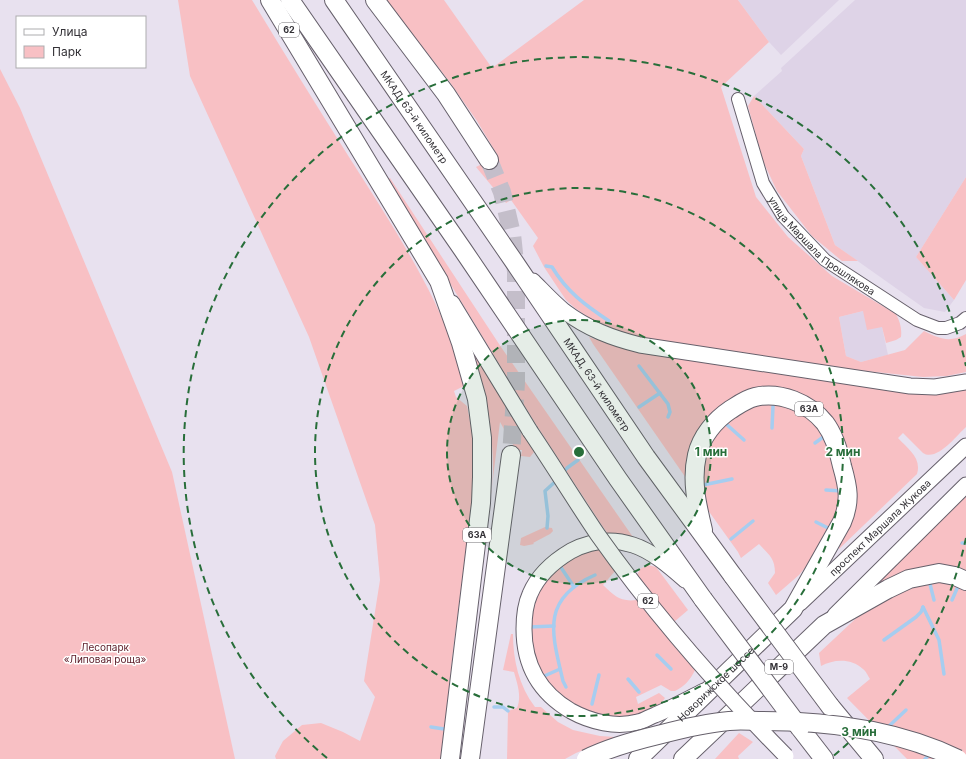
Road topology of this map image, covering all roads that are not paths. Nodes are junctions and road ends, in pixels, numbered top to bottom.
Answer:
1 (270, 0) edge
2 (290, 0) edge
3 (334, 0) edge
4 (375, 0) edge
5 (738, 99) dead end
6 (489, 160) tunnel mouth
7 (515, 263) junction
8 (439, 281) junction
9 (966, 318) edge
10 (966, 382) edge
11 (966, 446) edge
12 (511, 455) tunnel mouth
13 (966, 485) edge
14 (705, 537) junction
15 (966, 581) edge
16 (698, 593) junction
17 (793, 609) junction
18 (824, 626) junction
19 (717, 684) junction
20 (735, 709) junction
21 (787, 758) edge
22 (450, 759) edge
23 (470, 759) edge
24 (586, 759) edge
25 (638, 759) edge
26 (684, 759) edge
27 (696, 759) edge
28 (824, 759) edge
29 (874, 759) edge
30 (958, 759) edge

1 - 8 highway, 62
2 - 16 highway
3 - 7 highway, МКАД, 63-й километр
4 - 6 highway
5 - 9 street, улица Маршала Прошлякова
7 - 10 main road
7 - 14 highway, МКАД, 63-й километр
8 - 21 main road, 62, bridge
8 - 22 highway, 63A
11 - 17 main road, проспект Маршала Жукова
12 - 23 highway
13 - 18 main road
14 - 17 highway, 63A
14 - 29 highway, МКАД, 63-й километр, bridge
15 - 18 highway
16 - 19 main road
16 - 28 highway, bridge
17 - 19 highway, Новорижское шоссе
18 - 20 highway, М-9
19 - 25 highway, Новорижское шоссе
20 - 26 highway, М-9
20 - 27 main road
24 - 30 highway, bridge

